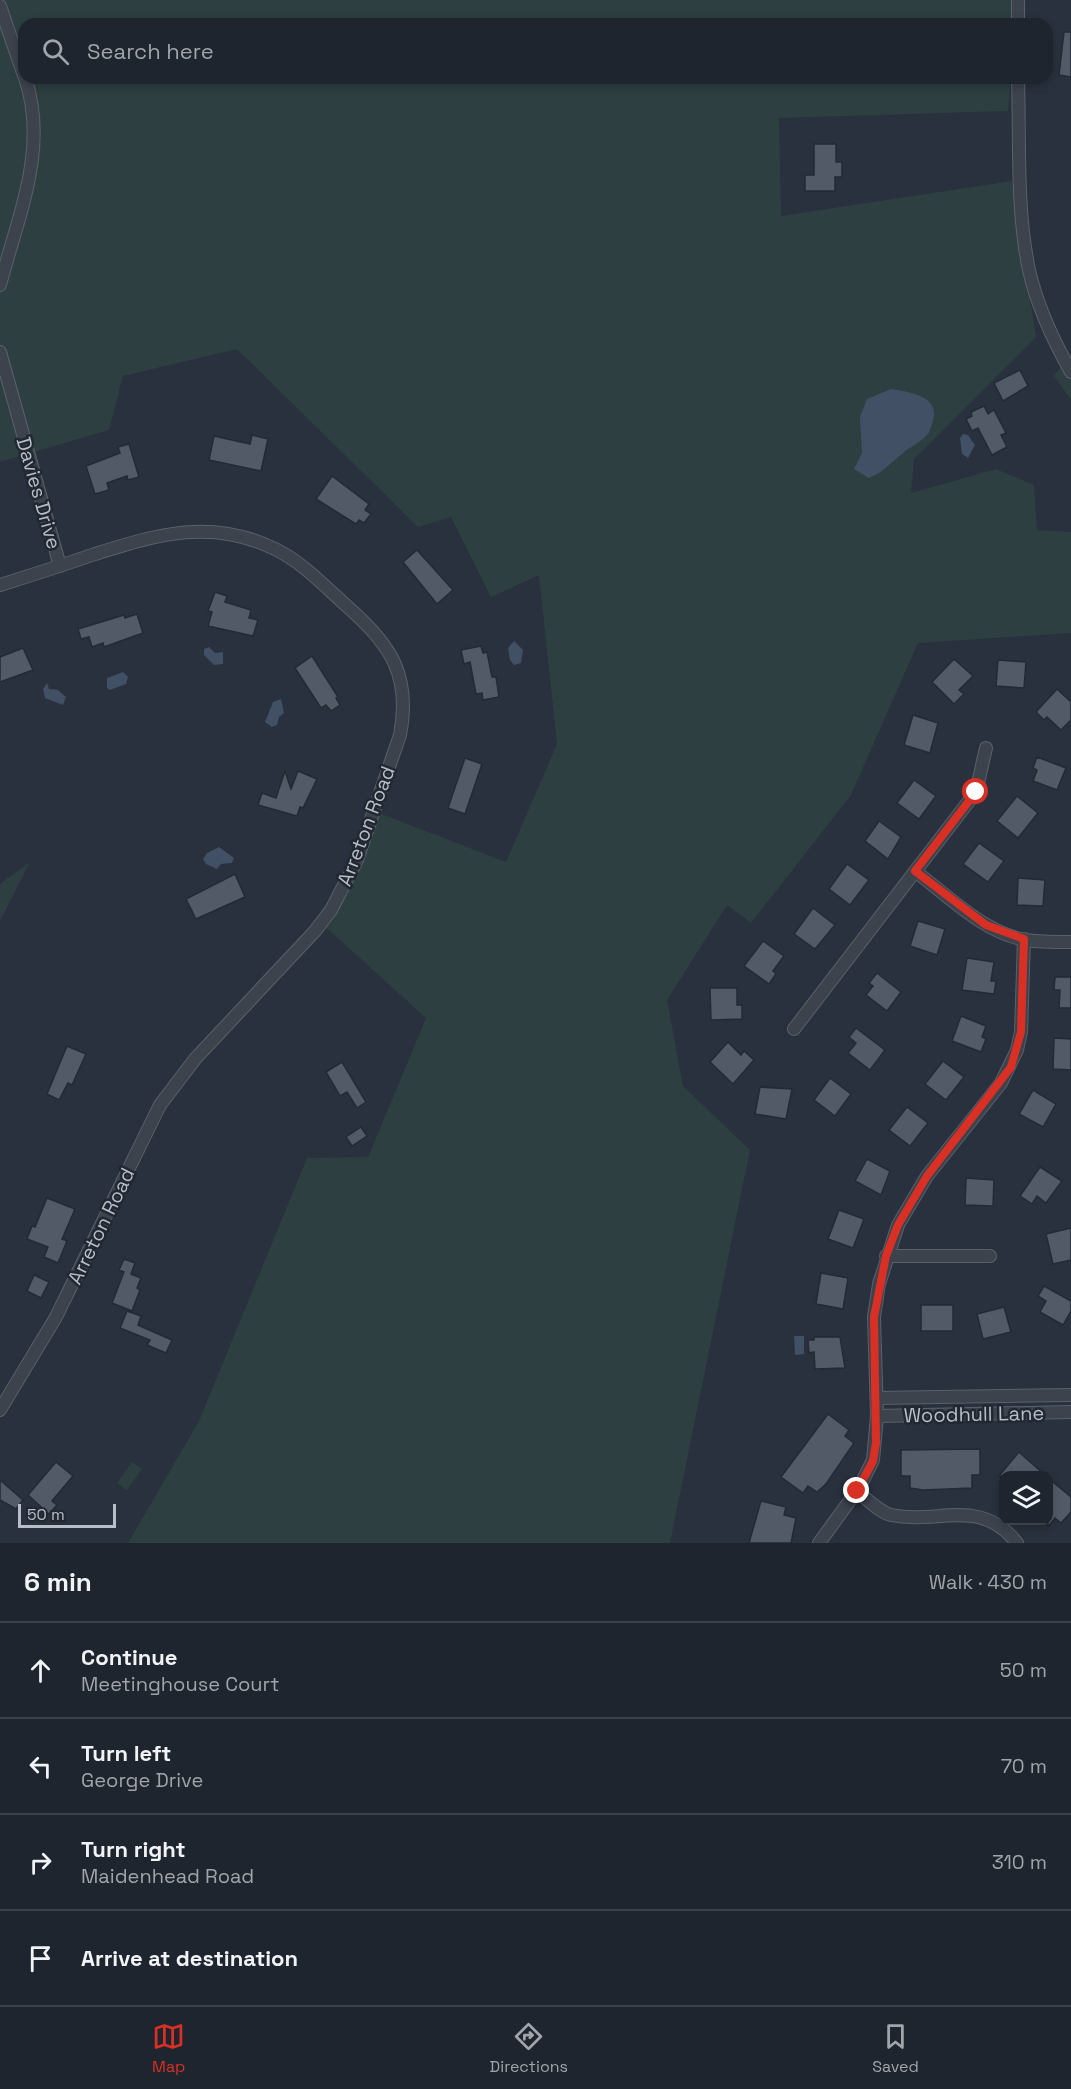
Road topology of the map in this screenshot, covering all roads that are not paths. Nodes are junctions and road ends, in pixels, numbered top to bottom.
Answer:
1 (1018, 0) edge
2 (0, 6) edge
3 (1018, 18) edge
4 (18, 59) edge
5 (26, 84) edge
6 (1018, 84) edge
7 (0, 285) edge
8 (0, 352) edge
9 (1071, 372) edge
10 (60, 566) junction
11 (0, 585) edge
12 (986, 748) dead end
13 (915, 871) junction
14 (1024, 939) junction
15 (1071, 942) edge
16 (794, 1029) dead end
17 (886, 1256) junction
18 (990, 1256) dead end
19 (1071, 1395) edge
20 (877, 1398) junction
21 (0, 1410) edge
22 (1071, 1412) edge
23 (877, 1416) junction
24 (857, 1491) junction
25 (819, 1543) edge
26 (1017, 1543) edge

1 - 3 street
2 - 4 street
5 - 7 street
6 - 9 street
8 - 10 street, Davies Drive
10 - 11 street, Arreton Road
10 - 21 street, Arreton Road
12 - 13 street
13 - 14 street
13 - 16 street
14 - 15 street
14 - 17 street
17 - 18 street
17 - 20 street
19 - 20 street, Woodhull Lane
20 - 23 street
22 - 23 street, Woodhull Lane
23 - 24 street
24 - 25 street
24 - 26 street

